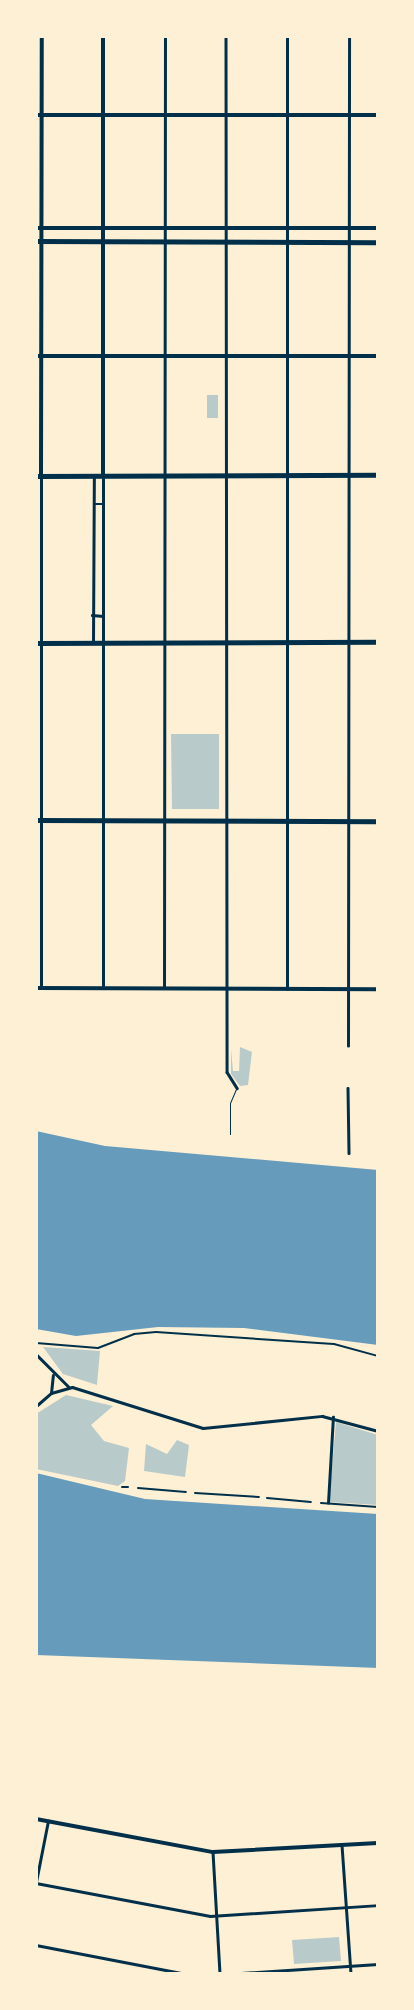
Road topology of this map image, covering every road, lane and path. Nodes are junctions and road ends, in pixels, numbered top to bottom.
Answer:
1 (42, 36) edge
2 (103, 36) edge
3 (164, 36) edge
4 (226, 36) edge
5 (287, 36) edge
6 (349, 36) edge
7 (287, 114) junction
8 (349, 114) junction
9 (36, 115) edge
10 (42, 115) junction
11 (103, 115) junction
12 (164, 115) junction
13 (226, 115) junction
14 (378, 115) edge
15 (39, 228) edge
16 (103, 228) junction
17 (164, 228) junction
18 (226, 228) junction
19 (287, 228) junction
20 (349, 228) junction
21 (378, 228) edge
22 (39, 241) edge
23 (103, 241) junction
24 (165, 241) junction
25 (226, 241) junction
26 (287, 241) junction
27 (349, 242) junction
28 (378, 242) edge
29 (39, 356) edge
30 (103, 356) junction
31 (164, 356) junction
32 (226, 356) junction
33 (287, 356) junction
34 (349, 356) junction
35 (378, 356) edge
36 (349, 475) junction
37 (378, 475) edge
38 (39, 476) edge
39 (94, 476) junction
40 (103, 476) junction
41 (164, 476) junction
42 (226, 476) junction
43 (287, 476) junction
44 (94, 504) junction
45 (103, 504) junction
46 (92, 616) junction
47 (103, 616) junction
48 (349, 642) junction
49 (378, 642) edge
50 (39, 643) edge
51 (287, 643) junction
52 (93, 644) junction
53 (103, 644) junction
54 (164, 644) junction
55 (226, 644) junction
56 (39, 820) edge
57 (103, 821) junction
58 (287, 821) junction
59 (378, 821) edge
60 (164, 822) junction
61 (226, 822) junction
62 (348, 822) junction
63 (39, 988) edge
64 (103, 988) junction
65 (164, 988) junction
66 (226, 989) junction
67 (287, 989) junction
68 (348, 989) junction
69 (378, 989) edge
70 (348, 1046) dead end
71 (237, 1088) joint
72 (348, 1088) dead end
73 (230, 1134) dead end
74 (349, 1153) dead end
75 (36, 1343) edge
76 (36, 1354) edge
77 (378, 1356) edge
78 (53, 1375) junction
79 (68, 1387) junction
80 (51, 1393) junction
81 (36, 1406) edge
82 (333, 1417) junction
83 (378, 1431) edge
84 (122, 1487) dead end
85 (128, 1487) dead end
86 (138, 1488) dead end
87 (186, 1492) dead end
88 (195, 1493) dead end
89 (259, 1497) dead end
90 (268, 1498) dead end
91 (311, 1502) dead end
92 (321, 1503) dead end
93 (328, 1503) junction
94 (378, 1507) edge
95 (36, 1819) edge
96 (48, 1821) junction
97 (378, 1843) edge
98 (342, 1845) junction
99 (213, 1852) junction
100 (36, 1882) edge
101 (378, 1905) edge
102 (346, 1907) junction
103 (217, 1915) junction
104 (36, 1945) edge
105 (378, 1964) edge
106 (350, 1966) junction
107 (187, 1974) edge
108 (220, 1974) edge
109 (226, 1974) edge
110 (351, 1974) edge

1 - 10 main road
2 - 11 main road
3 - 12 street
4 - 13 street
5 - 7 street
6 - 8 street
7 - 8 main road
7 - 13 main road
7 - 19 street
8 - 14 main road
8 - 20 street
9 - 10 main road
10 - 11 main road
10 - 15 main road
11 - 12 main road
11 - 16 main road
12 - 13 main road
12 - 17 street
13 - 18 street
15 - 16 main road
15 - 22 main road
16 - 17 main road
16 - 23 main road
17 - 18 main road
17 - 24 street
18 - 19 main road
18 - 25 street
19 - 20 main road
19 - 26 street
20 - 21 main road
20 - 27 street
22 - 23 main road
22 - 29 main road
23 - 24 main road
23 - 30 main road
24 - 25 main road
24 - 31 street
25 - 26 main road
25 - 32 street
26 - 27 main road
26 - 33 street
27 - 28 main road
27 - 34 street
29 - 30 main road
29 - 38 main road
30 - 31 main road
30 - 40 main road
31 - 32 main road
31 - 41 street
32 - 33 main road
32 - 42 street
33 - 34 main road
33 - 43 street
34 - 35 main road
34 - 36 street
36 - 37 main road
36 - 43 main road
36 - 48 street
38 - 39 main road
38 - 50 street
39 - 40 main road
39 - 44 street
40 - 41 main road
40 - 45 street
41 - 42 main road
41 - 54 street
42 - 43 main road
42 - 55 street
43 - 51 street
44 - 45 street
44 - 46 street
45 - 47 street
46 - 47 street
46 - 52 street
47 - 53 street
48 - 49 main road
48 - 51 main road
48 - 62 street
50 - 52 main road
50 - 56 street
51 - 55 main road
51 - 58 street
52 - 53 main road
53 - 54 main road
53 - 57 street
54 - 55 main road
54 - 60 street
55 - 61 street
56 - 57 main road
56 - 63 street
57 - 60 main road
57 - 64 street
58 - 61 main road
58 - 62 main road
58 - 67 street
59 - 62 main road
60 - 61 main road
60 - 65 street
61 - 66 street
62 - 68 street
63 - 64 main road
64 - 65 main road
65 - 66 main road
66 - 67 main road
66 - 71 street
67 - 68 main road
68 - 69 main road
68 - 70 street
71 - 73 lane
72 - 74 street
75 - 77 street
76 - 78 street
78 - 79 street
78 - 80 street
79 - 80 street
79 - 82 street
80 - 81 street
82 - 83 street
82 - 93 street
84 - 85 street
86 - 87 street
88 - 89 street
90 - 91 street
92 - 93 street
93 - 94 street
95 - 96 main road
96 - 99 main road
96 - 100 street
97 - 98 main road
98 - 99 main road
98 - 102 street
99 - 103 street
100 - 103 street
101 - 102 street
102 - 103 street
102 - 106 street
103 - 108 street
104 - 107 street
105 - 106 street
106 - 109 street
106 - 110 street

